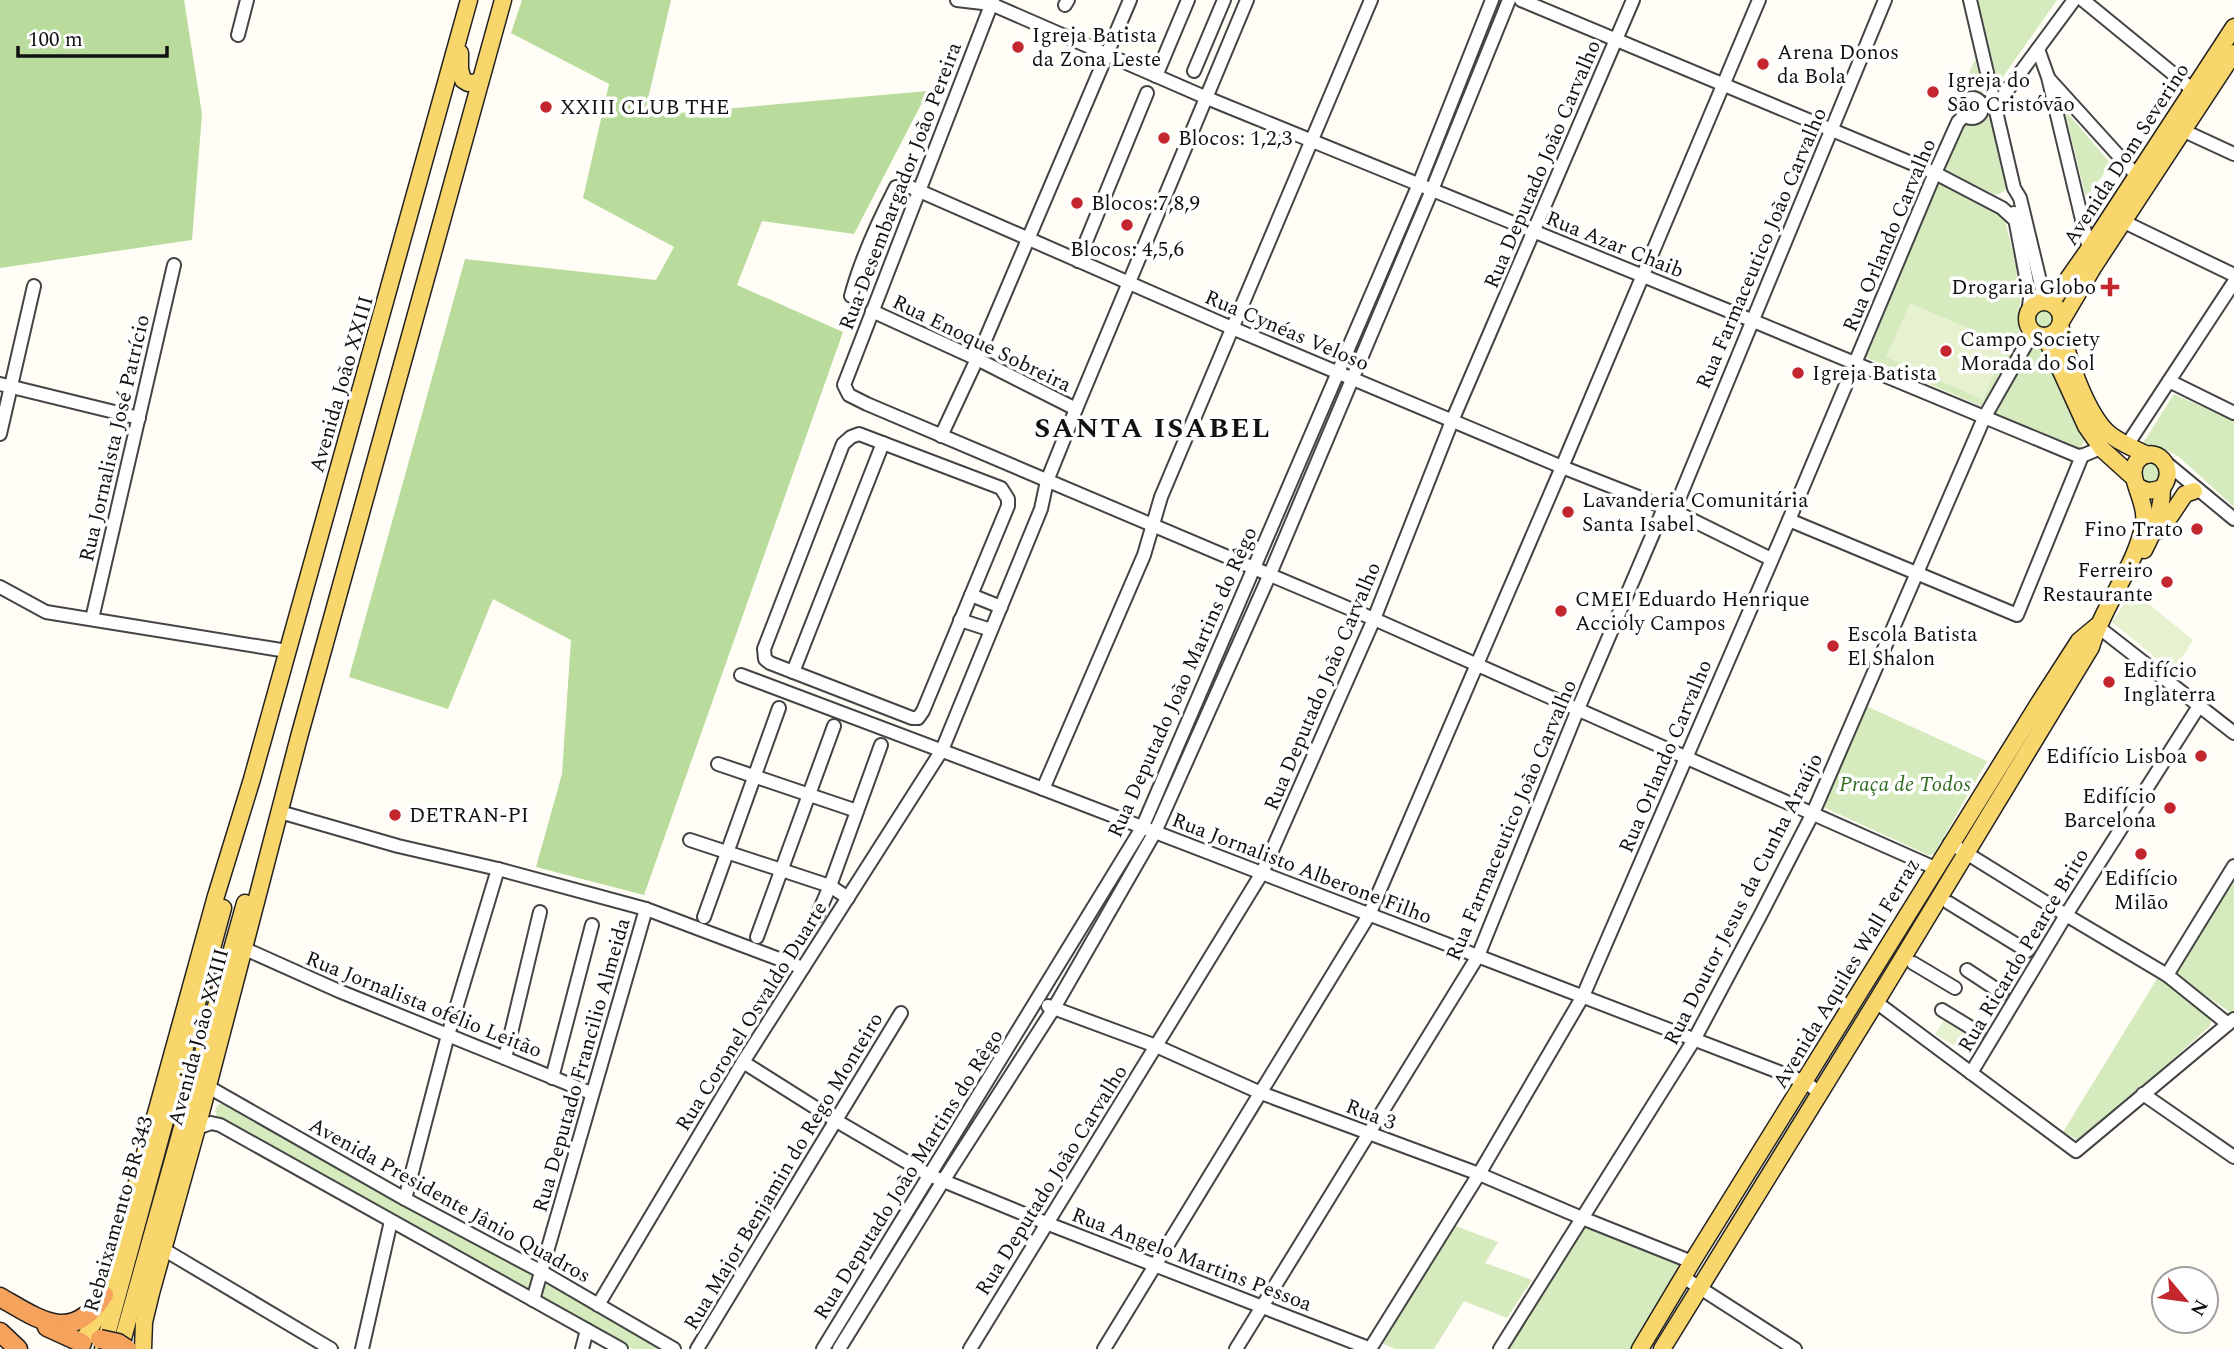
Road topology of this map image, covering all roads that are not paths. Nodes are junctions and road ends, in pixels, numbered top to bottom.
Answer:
1 (247, 0) edge
2 (469, 0) edge
3 (503, 0) edge
4 (957, 0) edge
5 (1130, 0) edge
6 (1188, 0) edge
7 (1224, 0) edge
8 (1247, 0) edge
9 (1371, 0) edge
10 (1492, 0) edge
11 (1509, 0) edge
12 (1521, 0) edge
13 (1633, 0) edge
14 (1759, 0) edge
15 (1885, 0) edge
16 (1970, 0) edge
17 (2074, 0) edge
18 (2083, 0) edge
19 (992, 2) edge
20 (2234, 27) edge
21 (238, 35) dead end
22 (1616, 39) junction
23 (458, 40) junction
24 (2038, 48) junction
25 (2234, 52) edge
26 (1108, 55) junction
27 (1194, 71) dead end
28 (1156, 76) junction
29 (2048, 77) junction
30 (480, 82) junction
31 (1723, 84) junction
32 (2193, 90) junction
33 (1147, 93) dead end
34 (1206, 98) junction
35 (1995, 107) junction
36 (1965, 115) dead end
37 (1831, 129) junction
38 (2182, 130) junction
39 (1312, 140) junction
40 (2234, 154) edge
41 (1935, 173) junction
42 (2137, 176) junction
43 (1419, 184) junction
44 (2014, 188) junction
45 (918, 190) junction
46 (1432, 190) junction
47 (1991, 202) junction
48 (2117, 218) junction
49 (2014, 219) junction
50 (1534, 233) junction
51 (1027, 239) junction
52 (2089, 250) junction
53 (1078, 261) junction
54 (174, 265) dead end
55 (2234, 275) edge
56 (1641, 276) junction
57 (1128, 282) junction
58 (2234, 282) edge
59 (34, 286) dead end
60 (851, 296) dead end
61 (2048, 302) junction
62 (872, 311) junction
63 (2028, 315) junction
64 (1751, 320) junction
65 (2061, 322) junction
66 (1233, 328) junction
67 (2039, 334) junction
68 (977, 359) junction
69 (1856, 364) junction
70 (1338, 373) junction
71 (1352, 379) junction
72 (2169, 381) junction
73 (6, 385) edge
74 (1076, 410) junction
75 (2234, 413) edge
76 (139, 418) junction
77 (1984, 418) junction
78 (1452, 421) junction
79 (0, 434) edge
80 (941, 436) junction
81 (883, 443) junction
82 (2127, 445) junction
83 (2102, 449) junction
84 (2147, 455) junction
85 (2082, 456) junction
86 (2164, 460) junction
87 (1562, 467) junction
88 (1047, 481) junction
89 (2134, 481) junction
90 (2163, 487) junction
91 (2201, 494) junction
92 (1669, 510) junction
93 (2234, 519) edge
94 (1789, 520) junction
95 (1152, 525) junction
96 (2140, 556) junction
97 (1771, 559) junction
98 (1254, 569) junction
99 (1919, 572) junction
100 (1270, 575) junction
101 (0, 587) edge
102 (2119, 587) junction
103 (971, 595) junction
104 (1001, 607) junction
105 (1374, 619) junction
106 (92, 620) junction
107 (960, 620) junction
108 (2097, 625) junction
109 (991, 630) junction
110 (287, 652) junction
111 (1477, 664) junction
112 (793, 672) junction
113 (741, 675) dead end
114 (2199, 706) junction
115 (779, 708) dead end
116 (1578, 709) junction
117 (834, 726) dead end
118 (2234, 733) edge
119 (299, 737) junction
120 (881, 745) dead end
121 (942, 750) junction
122 (1686, 756) junction
123 (718, 764) dead end
124 (755, 776) junction
125 (253, 779) junction
126 (1043, 789) junction
127 (809, 795) junction
128 (857, 811) junction
129 (280, 812) junction
130 (1813, 813) junction
131 (1142, 828) junction
132 (1155, 832) junction
133 (690, 840) dead end
134 (1950, 844) junction
135 (727, 852) junction
136 (1965, 852) junction
137 (2234, 866) edge
138 (1935, 868) junction
139 (498, 869) junction
140 (781, 870) junction
141 (1262, 873) junction
142 (830, 886) junction
143 (848, 898) junction
144 (1949, 903) dead end
145 (646, 909) junction
146 (540, 912) dead end
147 (1369, 915) junction
148 (2066, 915) junction
149 (817, 916) dead end
150 (704, 917) dead end
151 (592, 925) dead end
152 (757, 937) dead end
153 (243, 948) junction
154 (2027, 951) dead end
155 (1478, 956) junction
156 (1913, 963) dead end
157 (803, 968) junction
158 (1967, 970) dead end
159 (2167, 975) junction
160 (1955, 988) dead end
161 (2002, 993) dead end
162 (1583, 996) junction
163 (1037, 1002) junction
164 (1876, 1002) junction
165 (1054, 1008) junction
166 (1942, 1010) dead end
167 (901, 1013) dead end
168 (2231, 1021) edge
169 (1978, 1032) dead end
170 (448, 1035) junction
171 (1694, 1040) junction
172 (1156, 1046) junction
173 (505, 1058) junction
174 (743, 1062) junction
175 (1971, 1073) junction
176 (552, 1078) junction
177 (202, 1081) junction
178 (1805, 1082) junction
179 (174, 1091) joint
180 (591, 1093) junction
181 (1261, 1093) junction
182 (1820, 1093) junction
183 (2143, 1094) junction
184 (835, 1120) junction
185 (197, 1128) junction
186 (1369, 1134) junction
187 (2234, 1157) edge
188 (1479, 1174) junction
189 (929, 1175) junction
190 (943, 1181) junction
191 (405, 1199) junction
192 (1582, 1218) junction
193 (391, 1221) junction
194 (1046, 1223) junction
195 (163, 1248) junction
196 (1692, 1262) junction
197 (1156, 1266) junction
198 (542, 1272) junction
199 (1684, 1277) junction
200 (1699, 1288) junction
201 (104, 1295) junction
202 (0, 1298) edge
203 (533, 1300) junction
204 (598, 1305) junction
205 (1261, 1307) junction
206 (587, 1330) junction
207 (0, 1332) edge
208 (101, 1344) edge
209 (77, 1346) edge
210 (1789, 1347) edge
211 (18, 1349) edge
212 (120, 1349) edge
213 (127, 1349) edge
214 (143, 1349) edge
215 (331, 1349) edge
216 (362, 1349) edge
217 (582, 1349) edge
218 (621, 1349) edge
219 (674, 1349) edge
220 (697, 1349) edge
221 (823, 1349) edge
222 (839, 1349) edge
223 (970, 1349) edge
224 (1104, 1349) edge
225 (1236, 1349) edge
226 (1370, 1349) edge
227 (1500, 1349) edge
228 (1640, 1349) edge
229 (1662, 1349) edge

1 - 21 street
2 - 23 main road, Avenida João XXIII
3 - 30 main road, Avenida João XXIII
4 - 19 street, Rua Azar Chaib
5 - 26 street
6 - 28 street
7 - 27 street
8 - 34 street, Rua Coronel Osvaldo Duarte
9 - 39 street
10 - 43 street, Rua Deputado João Martins do Rêgo
11 - 46 street, Rua Deputado João Martins do Rêgo
12 - 22 street
13 - 22 street, Rua Deputado João Carvalho
14 - 31 street
15 - 37 street, Rua Farmaceutico João Carvalho
16 - 35 street
17 - 24 street
18 - 32 street
19 - 26 street, Rua Azar Chaib
19 - 45 street, Rua Desembargador João Pereira
20 - 32 main road, Avenida Dom Severino
22 - 31 street
22 - 50 street, Rua Deputado João Carvalho
23 - 30 main road
23 - 110 main road, Avenida João XXIII
24 - 29 street
24 - 35 street
25 - 38 main road, Avenida Dom Severino
26 - 28 street, Rua Azar Chaib
26 - 51 street
28 - 34 street, Rua Azar Chaib
29 - 42 street
29 - 52 street
30 - 119 main road, Avenida João XXIII
31 - 37 street
31 - 56 street
32 - 42 main road, Avenida Dom Severino
33 - 53 street
34 - 39 street, Rua Azar Chaib
34 - 57 street, Rua Coronel Osvaldo Duarte
35 - 44 street
36 - 41 street, Rua Orlando Carvalho
37 - 41 street
37 - 64 street, Rua Farmaceutico João Carvalho
38 - 40 street
38 - 48 main road, Avenida Dom Severino
39 - 43 street, Rua Azar Chaib
39 - 66 street
41 - 47 street
41 - 69 street, Rua Orlando Carvalho
42 - 48 main road, Avenida Dom Severino
43 - 46 street, Rua Azar Chaib
43 - 70 street, Rua Deputado João Martins do Rêgo
44 - 47 street
44 - 49 street
44 - 61 street
45 - 51 street, Rua Cynéas Veloso
45 - 60 street
45 - 62 street, Rua Desembargador João Pereira
46 - 50 street, Rua Azar Chaib
46 - 71 street, Rua Deputado João Martins do Rêgo
47 - 49 street
48 - 52 main road, Avenida Dom Severino
48 - 55 street
48 - 65 main road, Avenida Dom Severino
49 - 63 street
50 - 56 street, Rua Azar Chaib
50 - 78 street, Rua Deputado João Carvalho
51 - 53 street, Rua Cynéas Veloso
51 - 68 street
52 - 61 main road, Avenida Dom Severino
53 - 57 street, Rua Cynéas Veloso
54 - 76 street, Rua Jornalista José Patrício
56 - 64 street, Rua Azar Chaib
56 - 87 street
57 - 66 street, Rua Cynéas Veloso
57 - 74 street, Rua Coronel Osvaldo Duarte
58 - 72 street
59 - 73 street
61 - 63 main road
61 - 65 main road
62 - 68 street, Rua Enoque Sobreira
62 - 80 street, Rua Desembargador João Pereira
63 - 67 main road
64 - 69 street, Rua Azar Chaib
64 - 92 street, Rua Farmaceutico João Carvalho
65 - 67 main road
65 - 82 main road
66 - 70 street, Rua Cynéas Veloso
66 - 95 street
67 - 77 street, Rua Doutor Jesus da Cunha Araújo
67 - 83 main road
68 - 74 street, Rua Enoque Sobreira
68 - 80 street
69 - 77 street, Rua Azar Chaib
69 - 94 street, Rua Orlando Carvalho
70 - 71 street, Rua Cynéas Veloso
70 - 98 street, Rua Deputado João Martins do Rêgo
71 - 78 street, Rua Cynéas Veloso
71 - 100 street, Rua Deputado João Martins do Rêgo
72 - 75 street
72 - 82 street
73 - 76 street
73 - 79 street
74 - 88 street, Rua Coronel Osvaldo Duarte
76 - 106 street, Rua Jornalista José Patrício
77 - 85 street, Rua Azar Chaib
77 - 99 street, Rua Doutor Jesus da Cunha Araújo
78 - 87 street, Rua Cynéas Veloso
78 - 105 street, Rua Deputado João Carvalho
80 - 88 street
81 - 103 street
81 - 112 street
81 - 112 street
82 - 84 main road
83 - 85 street
83 - 89 main road
84 - 86 main road
84 - 89 main road
85 - 99 street
86 - 90 main road
86 - 91 street
87 - 92 street, Rua Cynéas Veloso
87 - 111 street
88 - 95 street
88 - 104 street, Rua Coronel Osvaldo Duarte
89 - 90 main road
89 - 102 main road, Avenida Aquiles Wall Ferraz
90 - 91 street
90 - 96 main road, Avenida Aquiles Wall Ferraz
91 - 93 street
91 - 96 main road
92 - 97 street, Rua Cynéas Veloso
92 - 116 street, Rua Farmaceutico João Carvalho
94 - 97 street, Rua Orlando Carvalho
94 - 99 street
95 - 98 street
95 - 126 street
96 - 102 main road, Avenida Aquiles Wall Ferraz
97 - 122 street, Rua Orlando Carvalho
98 - 100 street
98 - 131 street, Rua Deputado João Martins do Rêgo
99 - 130 street, Rua Doutor Jesus da Cunha Araújo
100 - 105 street
100 - 132 street, Rua Deputado João Martins do Rêgo
101 - 106 street
102 - 108 main road, Avenida Aquiles Wall Ferraz
103 - 104 street
103 - 107 street
104 - 109 street, Rua Coronel Osvaldo Duarte
105 - 111 street
105 - 141 street, Rua Deputado João Carvalho
106 - 110 street
107 - 109 street
107 - 112 street
108 - 114 street
108 - 134 main road, Avenida Aquiles Wall Ferraz
108 - 136 main road, Avenida Aquiles Wall Ferraz
109 - 121 street, Rua Coronel Osvaldo Duarte
110 - 125 main road, Avenida João XXIII
111 - 116 street
111 - 147 street
113 - 121 street
114 - 118 street
114 - 148 street, Rua Ricardo Pearce Brito
115 - 124 street
116 - 122 street
116 - 155 street, Rua Farmaceutico João Carvalho
117 - 127 street
119 - 129 main road, Avenida João XXIII
119 - 177 main road, Avenida João XXIII
120 - 128 street
121 - 126 street, Rua Jornalisto Alberone Filho
121 - 143 street, Rua Coronel Osvaldo Duarte
122 - 130 street
122 - 162 street, Rua Orlando Carvalho
123 - 124 street
124 - 127 street
124 - 135 street
125 - 179 main road, Avenida João XXIII
125 - 201 main road, Avenida João XXIII
126 - 131 street, Rua Jornalisto Alberone Filho
127 - 128 street
127 - 140 street
128 - 142 street
129 - 139 street
129 - 153 main road, Avenida João XXIII
130 - 138 street
130 - 171 street, Rua Doutor Jesus da Cunha Araújo
131 - 132 street, Rua Jornalisto Alberone Filho
131 - 163 street, Rua Deputado João Martins do Rêgo
132 - 141 street, Rua Jornalisto Alberone Filho
132 - 165 street, Rua Deputado João Martins do Rêgo
133 - 135 street
134 - 136 street
134 - 138 main road, Avenida Aquiles Wall Ferraz
135 - 140 street
135 - 150 street
136 - 148 street
136 - 164 main road, Avenida Aquiles Wall Ferraz
137 - 159 street
138 - 178 main road, Avenida Aquiles Wall Ferraz
139 - 145 street
139 - 170 street
140 - 142 street
140 - 152 street
141 - 147 street, Rua Jornalisto Alberone Filho
141 - 172 street, Rua Deputado João Carvalho
142 - 143 street
142 - 149 street
143 - 157 street, Rua Coronel Osvaldo Duarte
144 - 154 street
145 - 157 street
145 - 180 street, Rua Deputado Francilio Almeida
146 - 173 street
147 - 155 street, Rua Jornalisto Alberone Filho
147 - 181 street
148 - 159 street
148 - 175 street, Rua Ricardo Pearce Brito
151 - 176 street, Rua Deputado Francilio Almeida
153 - 170 street, Rua Jornalista ofélio Leitão
153 - 177 main road, Avenida João XXIII
155 - 162 street, Rua Jornalisto Alberone Filho
155 - 186 street, Rua Farmaceutico João Carvalho
156 - 160 street
157 - 174 street, Rua Coronel Osvaldo Duarte
158 - 161 street
159 - 168 street
162 - 171 street, Rua Jornalisto Alberone Filho
162 - 188 street, Rua Orlando Carvalho
163 - 165 street, Rua 3
163 - 189 street, Rua Deputado João Martins do Rêgo
164 - 175 street
164 - 182 main road, Avenida Aquiles Wall Ferraz
165 - 172 street, Rua 3
165 - 190 street, Rua Deputado João Martins do Rêgo
166 - 169 street
167 - 184 street, Rua Major Benjamin do Rego Monteiro
168 - 183 street
170 - 173 street, Rua Jornalista ofélio Leitão
170 - 191 street
171 - 178 street, Rua Jornalisto Alberone Filho
171 - 192 street, Rua Doutor Jesus da Cunha Araújo
172 - 181 street, Rua 3
172 - 194 street, Rua Deputado João Carvalho
173 - 176 street, Rua Jornalista ofélio Leitão
174 - 184 street, Rua Angelo Martins Pessoa
174 - 204 street, Rua Coronel Osvaldo Duarte
175 - 183 street
176 - 180 street, Rua Jornalista ofélio Leitão
177 - 185 main road, Avenida João XXIII
177 - 191 street, Avenida Presidente Jânio Quadros
177 - 212 main road, Rebaixamento BR 343
178 - 182 street, Rua Jornalisto Alberone Filho
178 - 196 main road, Avenida Aquiles Wall Ferraz
179 - 208 main road, Rebaixamento BR 343
180 - 198 street, Rua Deputado Francilio Almeida
181 - 186 street, Rua 3
181 - 197 street
182 - 200 main road, Avenida Aquiles Wall Ferraz
183 - 187 street
184 - 189 street, Rua Angelo Martins Pessoa
184 - 220 street, Rua Major Benjamin do Rego Monteiro
185 - 193 street
185 - 195 main road, Avenida João XXIII
186 - 188 street, Rua 3
186 - 205 street, Rua Farmaceutico João Carvalho
188 - 192 street, Rua 3
188 - 226 street, Rua Orlando Carvalho
189 - 190 street, Rua Angelo Martins Pessoa
189 - 221 street, Rua Deputado João Martins do Rêgo
190 - 194 street, Rua Angelo Martins Pessoa
190 - 222 street, Rua Deputado João Martins do Rêgo
191 - 198 street, Avenida Presidente Jânio Quadros
192 - 196 street, Rua 3
192 - 227 street, Rua Doutor Jesus da Cunha Araújo
193 - 203 street
193 - 216 street
194 - 197 street, Rua Angelo Martins Pessoa
194 - 223 street, Rua Deputado João Carvalho
195 - 214 main road, Avenida João XXIII
195 - 215 street
196 - 199 main road, Avenida Aquiles Wall Ferraz
197 - 205 street, Rua Angelo Martins Pessoa
197 - 224 street
198 - 203 street, Rua Deputado Francilio Almeida
198 - 204 street, Avenida Presidente Jânio Quadros
199 - 200 street
199 - 228 main road, Avenida Aquiles Wall Ferraz
200 - 210 street
200 - 229 main road, Avenida Aquiles Wall Ferraz
201 - 202 highway
201 - 209 main road, Avenida João XXIII
202 - 209 highway
203 - 206 street
204 - 219 street, Avenida Presidente Jânio Quadros
205 - 225 street, Rua Farmaceutico João Carvalho
205 - 226 street, Rua Angelo Martins Pessoa
206 - 217 street
206 - 218 street
207 - 211 highway
208 - 209 highway
208 - 213 highway, bridge

